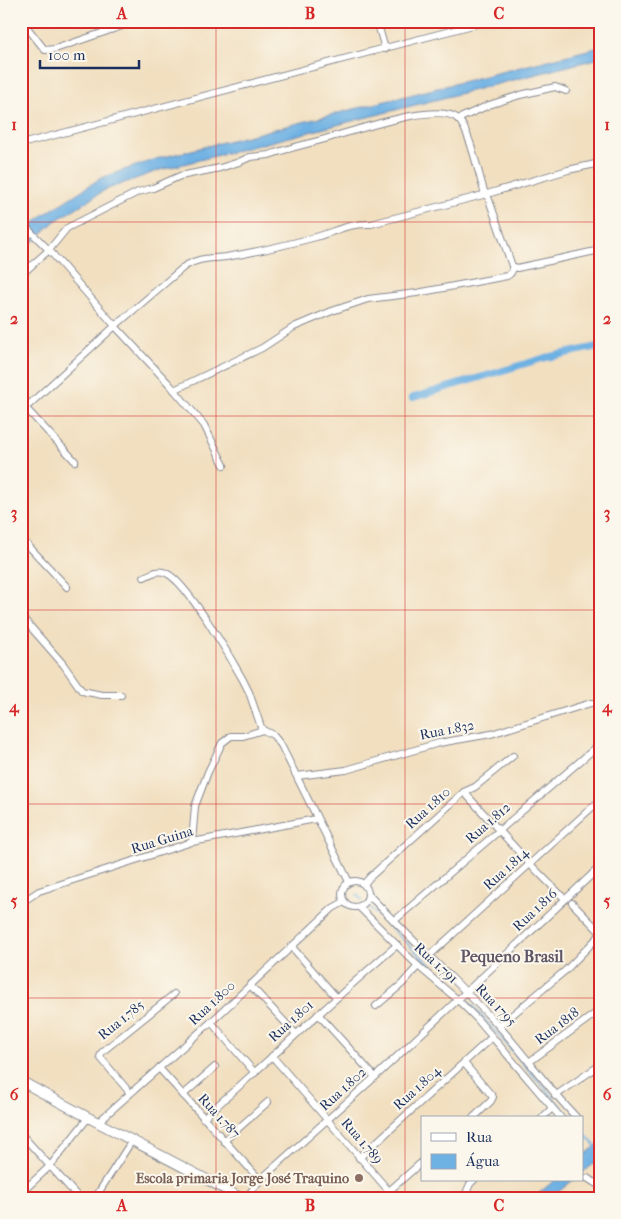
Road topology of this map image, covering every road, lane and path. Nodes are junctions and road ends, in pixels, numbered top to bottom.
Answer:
1 (22, 21) edge
2 (377, 21) edge
3 (488, 21) edge
4 (134, 22) edge
5 (385, 49) junction
6 (566, 90) dead end
7 (458, 119) junction
8 (21, 144) edge
9 (600, 163) edge
10 (486, 194) junction
11 (22, 223) edge
12 (49, 250) junction
13 (600, 250) edge
14 (512, 266) junction
15 (21, 275) edge
16 (115, 326) junction
17 (174, 390) junction
18 (23, 408) edge
19 (75, 462) dead end
20 (224, 465) dead end
21 (21, 538) edge
22 (144, 577) dead end
23 (67, 587) dead end
24 (21, 616) edge
25 (121, 695) dead end
26 (600, 704) edge
27 (263, 730) junction
28 (600, 744) edge
29 (513, 756) dead end
30 (297, 776) junction
31 (464, 792) junction
32 (600, 800) edge
33 (316, 819) junction
34 (499, 830) junction
35 (192, 842) junction
36 (530, 864) junction
37 (600, 867) edge
38 (593, 873) junction
39 (600, 881) edge
40 (349, 882) junction
41 (364, 884) junction
42 (368, 894) junction
43 (565, 899) junction
44 (344, 902) junction
45 (21, 903) edge
46 (572, 903) dead end
47 (359, 907) junction
48 (394, 921) junction
49 (600, 934) edge
50 (397, 945) junction
51 (291, 946) junction
52 (429, 956) junction
53 (418, 966) junction
54 (250, 985) junction
55 (466, 991) junction
56 (174, 994) dead end
57 (336, 997) junction
58 (458, 1000) junction
59 (376, 1006) dead end
60 (600, 1010) edge
61 (318, 1014) junction
62 (211, 1022) junction
63 (499, 1026) junction
64 (296, 1034) junction
65 (492, 1037) junction
66 (272, 1056) junction
67 (529, 1062) junction
68 (464, 1063) junction
69 (600, 1064) edge
70 (215, 1067) dead end
71 (159, 1068) junction
72 (255, 1073) junction
73 (374, 1077) junction
74 (21, 1082) edge
75 (130, 1093) junction
76 (183, 1095) junction
77 (556, 1096) junction
78 (268, 1102) dead end
79 (552, 1108) junction
80 (475, 1116) edge
81 (544, 1116) edge
82 (559, 1116) edge
83 (575, 1116) edge
84 (203, 1118) junction
85 (92, 1120) junction
86 (327, 1120) junction
87 (21, 1134) edge
88 (133, 1139) junction
89 (224, 1141) junction
90 (359, 1158) junction
91 (421, 1163) edge
92 (50, 1166) junction
93 (587, 1178) dead end
94 (260, 1180) junction
95 (473, 1182) edge
96 (600, 1186) edge
97 (389, 1191) junction
98 (21, 1193) edge
99 (79, 1198) edge
100 (95, 1198) edge
101 (241, 1198) edge
102 (246, 1198) edge
103 (395, 1198) edge
104 (464, 1198) edge

1 - 4 street
2 - 5 street
3 - 5 street
5 - 8 street
6 - 7 street
7 - 10 street
7 - 12 street
9 - 10 street
10 - 14 street
10 - 16 street
11 - 12 street
12 - 15 street
12 - 16 street
13 - 14 street
14 - 17 street
16 - 17 street
16 - 18 street
17 - 20 street
18 - 19 street
21 - 23 street
22 - 27 street
24 - 25 street
26 - 30 street, Rua 1.832
27 - 30 street
27 - 35 street
28 - 34 street, Rua 1.812
29 - 31 street, Rua 1.810
30 - 33 street
31 - 34 street
31 - 41 street, Rua 1.810
32 - 36 street, Rua 1.814
33 - 35 street, Rua Guina
33 - 40 street
34 - 36 street
34 - 48 street, Rua 1.812
35 - 45 street, Rua Guina
36 - 43 street
36 - 52 street, Rua 1.814
37 - 38 street, Rua 1.816
38 - 39 street
38 - 43 street, Rua 1.816
40 - 41 street
40 - 44 street
41 - 42 street
42 - 47 street
42 - 48 street, Rua 1795
43 - 55 street, Rua 1.816
44 - 47 street
44 - 51 street, Rua 1.800
46 - 49 street
47 - 50 street, Rua 1.791
48 - 52 street, Rua 1795
49 - 63 street
50 - 53 street, Rua 1.791
50 - 57 street, Rua 1.801
51 - 54 street, Rua 1.800
51 - 57 street
52 - 55 street, Rua 1795
53 - 58 street, Rua 1.791
53 - 59 street
54 - 62 street, Rua 1.800
54 - 64 street
55 - 58 street, Rua 1.816
55 - 63 street, Rua 1795
56 - 75 street, Rua 1.785
57 - 61 street, Rua 1.801
58 - 65 street, Rua 1.791
58 - 73 street, Rua 1.802
60 - 67 street, Rua 1818
61 - 64 street, Rua 1.801
61 - 73 street
62 - 71 street, Rua 1.800
62 - 72 street
63 - 67 street, Rua 1795
64 - 66 street, Rua 1.801
65 - 68 street, Rua 1.804
65 - 79 street, Rua 1.791
66 - 72 street, Rua 1.801
66 - 86 street, Rua 1.789
67 - 77 street, Rua 1795
68 - 80 street
68 - 90 street, Rua 1.804
69 - 77 street
70 - 76 street
71 - 75 street, Rua 1.800
71 - 76 street, Rua 1.787
72 - 84 street, Rua 1.801
73 - 86 street, Rua 1.802
74 - 85 street
75 - 85 street, Rua 1.800
76 - 84 street, Rua 1.787
77 - 83 street, Rua 1795
78 - 89 street
79 - 81 street
79 - 82 street, Rua 1.791
84 - 89 street, Rua 1.787
85 - 88 street
85 - 92 street, Rua 1.800
86 - 90 street, Rua 1.789
86 - 94 street, Rua 1.802
87 - 92 street
88 - 100 street
88 - 101 street
89 - 94 street, Rua 1.787
90 - 97 street, Rua 1.789
91 - 97 street
92 - 98 street, Rua 1.800
92 - 99 street
93 - 96 street
94 - 102 street, Rua 1.802
95 - 104 street
97 - 103 street, Rua 1.789

